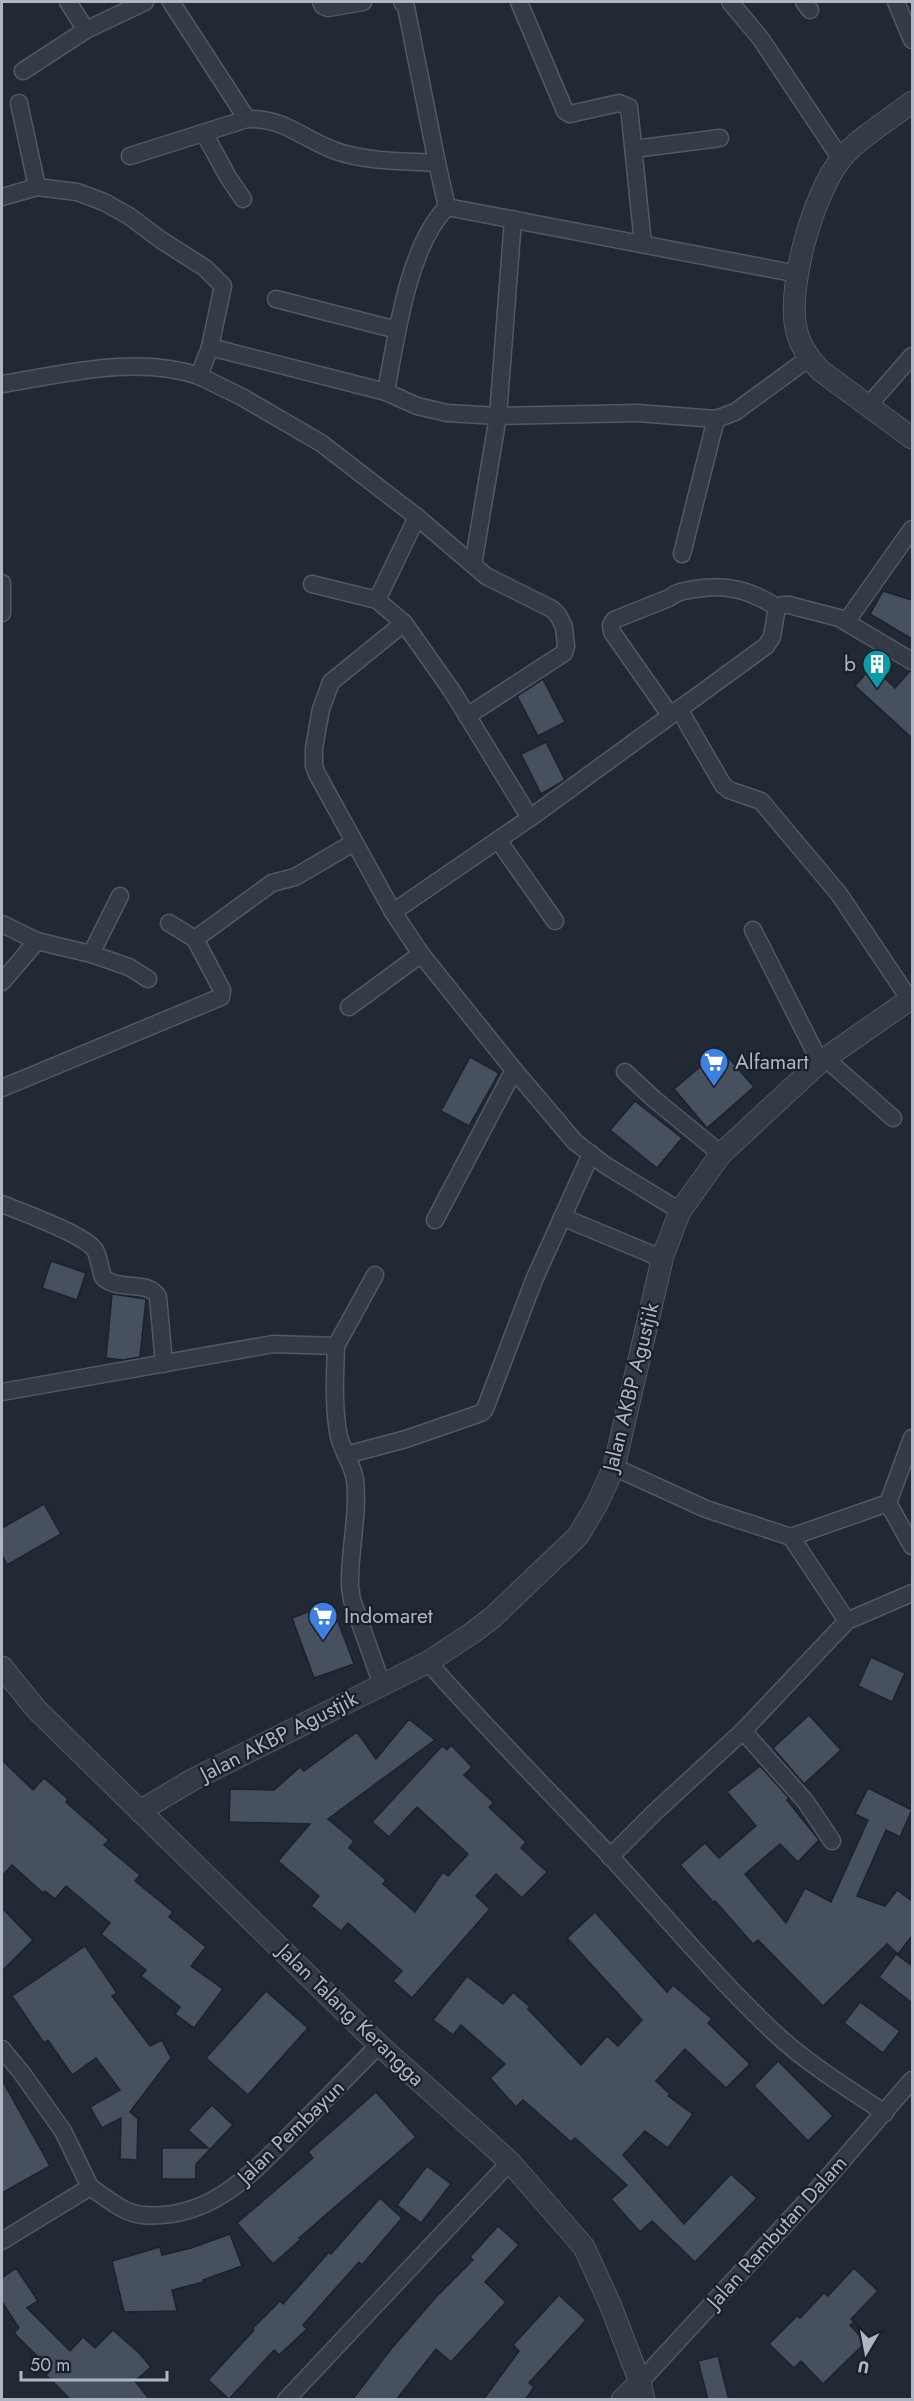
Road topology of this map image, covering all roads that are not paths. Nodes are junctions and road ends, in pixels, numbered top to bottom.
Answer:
1 (68, 2) edge
2 (145, 2) edge
3 (171, 2) edge
4 (321, 2) edge
5 (363, 2) edge
6 (402, 2) edge
7 (519, 2) edge
8 (730, 2) edge
9 (896, 2) edge
10 (86, 30) junction
11 (912, 40) edge
12 (23, 71) dead end
13 (912, 102) edge
14 (19, 103) dead end
15 (247, 119) junction
16 (204, 133) junction
17 (720, 138) dead end
18 (634, 149) junction
19 (130, 156) dead end
20 (841, 159) junction
21 (437, 163) junction
22 (37, 187) junction
23 (2, 197) edge
24 (243, 199) dead end
25 (447, 207) junction
26 (513, 219) junction
27 (643, 244) junction
28 (798, 274) junction
29 (276, 299) dead end
30 (397, 330) junction
31 (210, 347) junction
32 (912, 356) edge
33 (809, 358) junction
34 (200, 376) junction
35 (2, 384) edge
36 (386, 392) junction
37 (868, 406) junction
38 (498, 416) junction
39 (716, 419) junction
40 (912, 438) edge
41 (417, 518) junction
42 (912, 529) edge
43 (682, 554) dead end
44 (473, 565) junction
45 (2, 583) edge
46 (312, 584) dead end
47 (377, 600) junction
48 (777, 607) junction
49 (2, 613) edge
50 (846, 622) junction
51 (404, 623) junction
52 (912, 661) edge
53 (674, 712) junction
54 (467, 716) junction
55 (530, 818) junction
56 (498, 840) junction
57 (353, 843) junction
58 (120, 896) dead end
59 (393, 912) junction
60 (555, 921) dead end
61 (169, 923) dead end
62 (2, 924) edge
63 (753, 930) dead end
64 (195, 939) junction
65 (37, 941) junction
66 (91, 954) junction
67 (421, 954) junction
68 (148, 979) dead end
69 (2, 982) edge
70 (911, 999) edge
71 (349, 1007) dead end
72 (822, 1060) junction
73 (514, 1070) junction
74 (625, 1072) dead end
75 (2, 1088) edge
76 (893, 1118) dead end
77 (591, 1154) junction
78 (721, 1154) junction
79 (2, 1204) edge
80 (680, 1211) junction
81 (562, 1217) junction
82 (435, 1220) dead end
83 (663, 1259) junction
84 (375, 1275) dead end
85 (336, 1346) junction
86 (164, 1364) junction
87 (2, 1392) edge
88 (912, 1438) edge
89 (346, 1455) junction
90 (614, 1467) junction
91 (888, 1503) junction
92 (791, 1537) junction
93 (912, 1546) edge
94 (912, 1593) edge
95 (847, 1621) junction
96 (428, 1662) junction
97 (2, 1667) edge
98 (382, 1685) junction
99 (743, 1731) junction
100 (140, 1811) junction
101 (832, 1841) dead end
102 (610, 1857) junction
103 (379, 2045) junction
104 (2, 2049) edge
105 (912, 2083) edge
106 (885, 2113) junction
107 (510, 2162) junction
108 (90, 2187) junction
109 (2, 2241) edge
110 (642, 2391) edge
111 (286, 2400) edge
112 (622, 2400) edge

1 - 10 street
2 - 10 street
3 - 15 street
4 - 5 street
6 - 21 street
7 - 18 street
8 - 20 street
9 - 11 street
10 - 12 street
13 - 20 street
14 - 22 street
15 - 16 street
15 - 21 street
16 - 19 street
16 - 24 street
17 - 18 street
18 - 27 street
20 - 28 street
21 - 25 street
22 - 23 street
22 - 31 street
25 - 26 street
25 - 30 street
26 - 27 street
26 - 38 street
27 - 28 street
28 - 33 street
29 - 30 street
30 - 36 street
31 - 34 street
31 - 36 street
32 - 37 street
33 - 37 street
33 - 39 street
34 - 35 street
34 - 41 street
36 - 38 street
37 - 40 street
38 - 39 street
38 - 44 street
39 - 43 street
41 - 44 street
41 - 47 street
42 - 50 street
44 - 54 street
45 - 49 street
46 - 47 street
47 - 51 street
48 - 50 street
48 - 53 street
48 - 53 street
50 - 52 street
51 - 54 street
51 - 57 street
53 - 55 street
53 - 70 street
54 - 55 street
55 - 56 street
56 - 59 street
56 - 60 street
57 - 59 street
57 - 64 street
58 - 66 street
59 - 67 street
61 - 64 street
62 - 65 street
63 - 72 street
64 - 75 street
65 - 66 street
65 - 69 street
66 - 68 street
67 - 71 street
67 - 73 street
70 - 72 street, Jalan AKBP Agustjik
72 - 76 street
72 - 78 street, Jalan AKBP Agustjik
73 - 77 street
73 - 82 street
74 - 78 street
77 - 80 street
77 - 81 street
78 - 80 street, Jalan AKBP Agustjik
79 - 86 street
80 - 83 street, Jalan AKBP Agustjik
81 - 83 street
81 - 89 street
83 - 90 street, Jalan AKBP Agustjik
84 - 85 street
85 - 86 street
85 - 89 street
86 - 87 street
88 - 91 street
89 - 98 street
90 - 92 street
90 - 96 street, Jalan AKBP Agustjik
91 - 92 street
91 - 93 street
92 - 95 street
94 - 95 street
95 - 99 street
96 - 98 street, Jalan AKBP Agustjik
96 - 102 street
97 - 100 street, Jalan Talang Kerangga
98 - 100 street, Jalan AKBP Agustjik
99 - 101 street
99 - 102 street
100 - 103 street, Jalan Talang Kerangga
102 - 106 street
103 - 107 street, Jalan Talang Kerangga
103 - 108 street, Jalan Pembayun
104 - 108 street
105 - 106 street, Jalan Rambutan Dalam
106 - 110 street, Jalan Rambutan Dalam
107 - 110 street, Jalan Talang Kerangga
107 - 111 street
108 - 109 street
110 - 112 street

